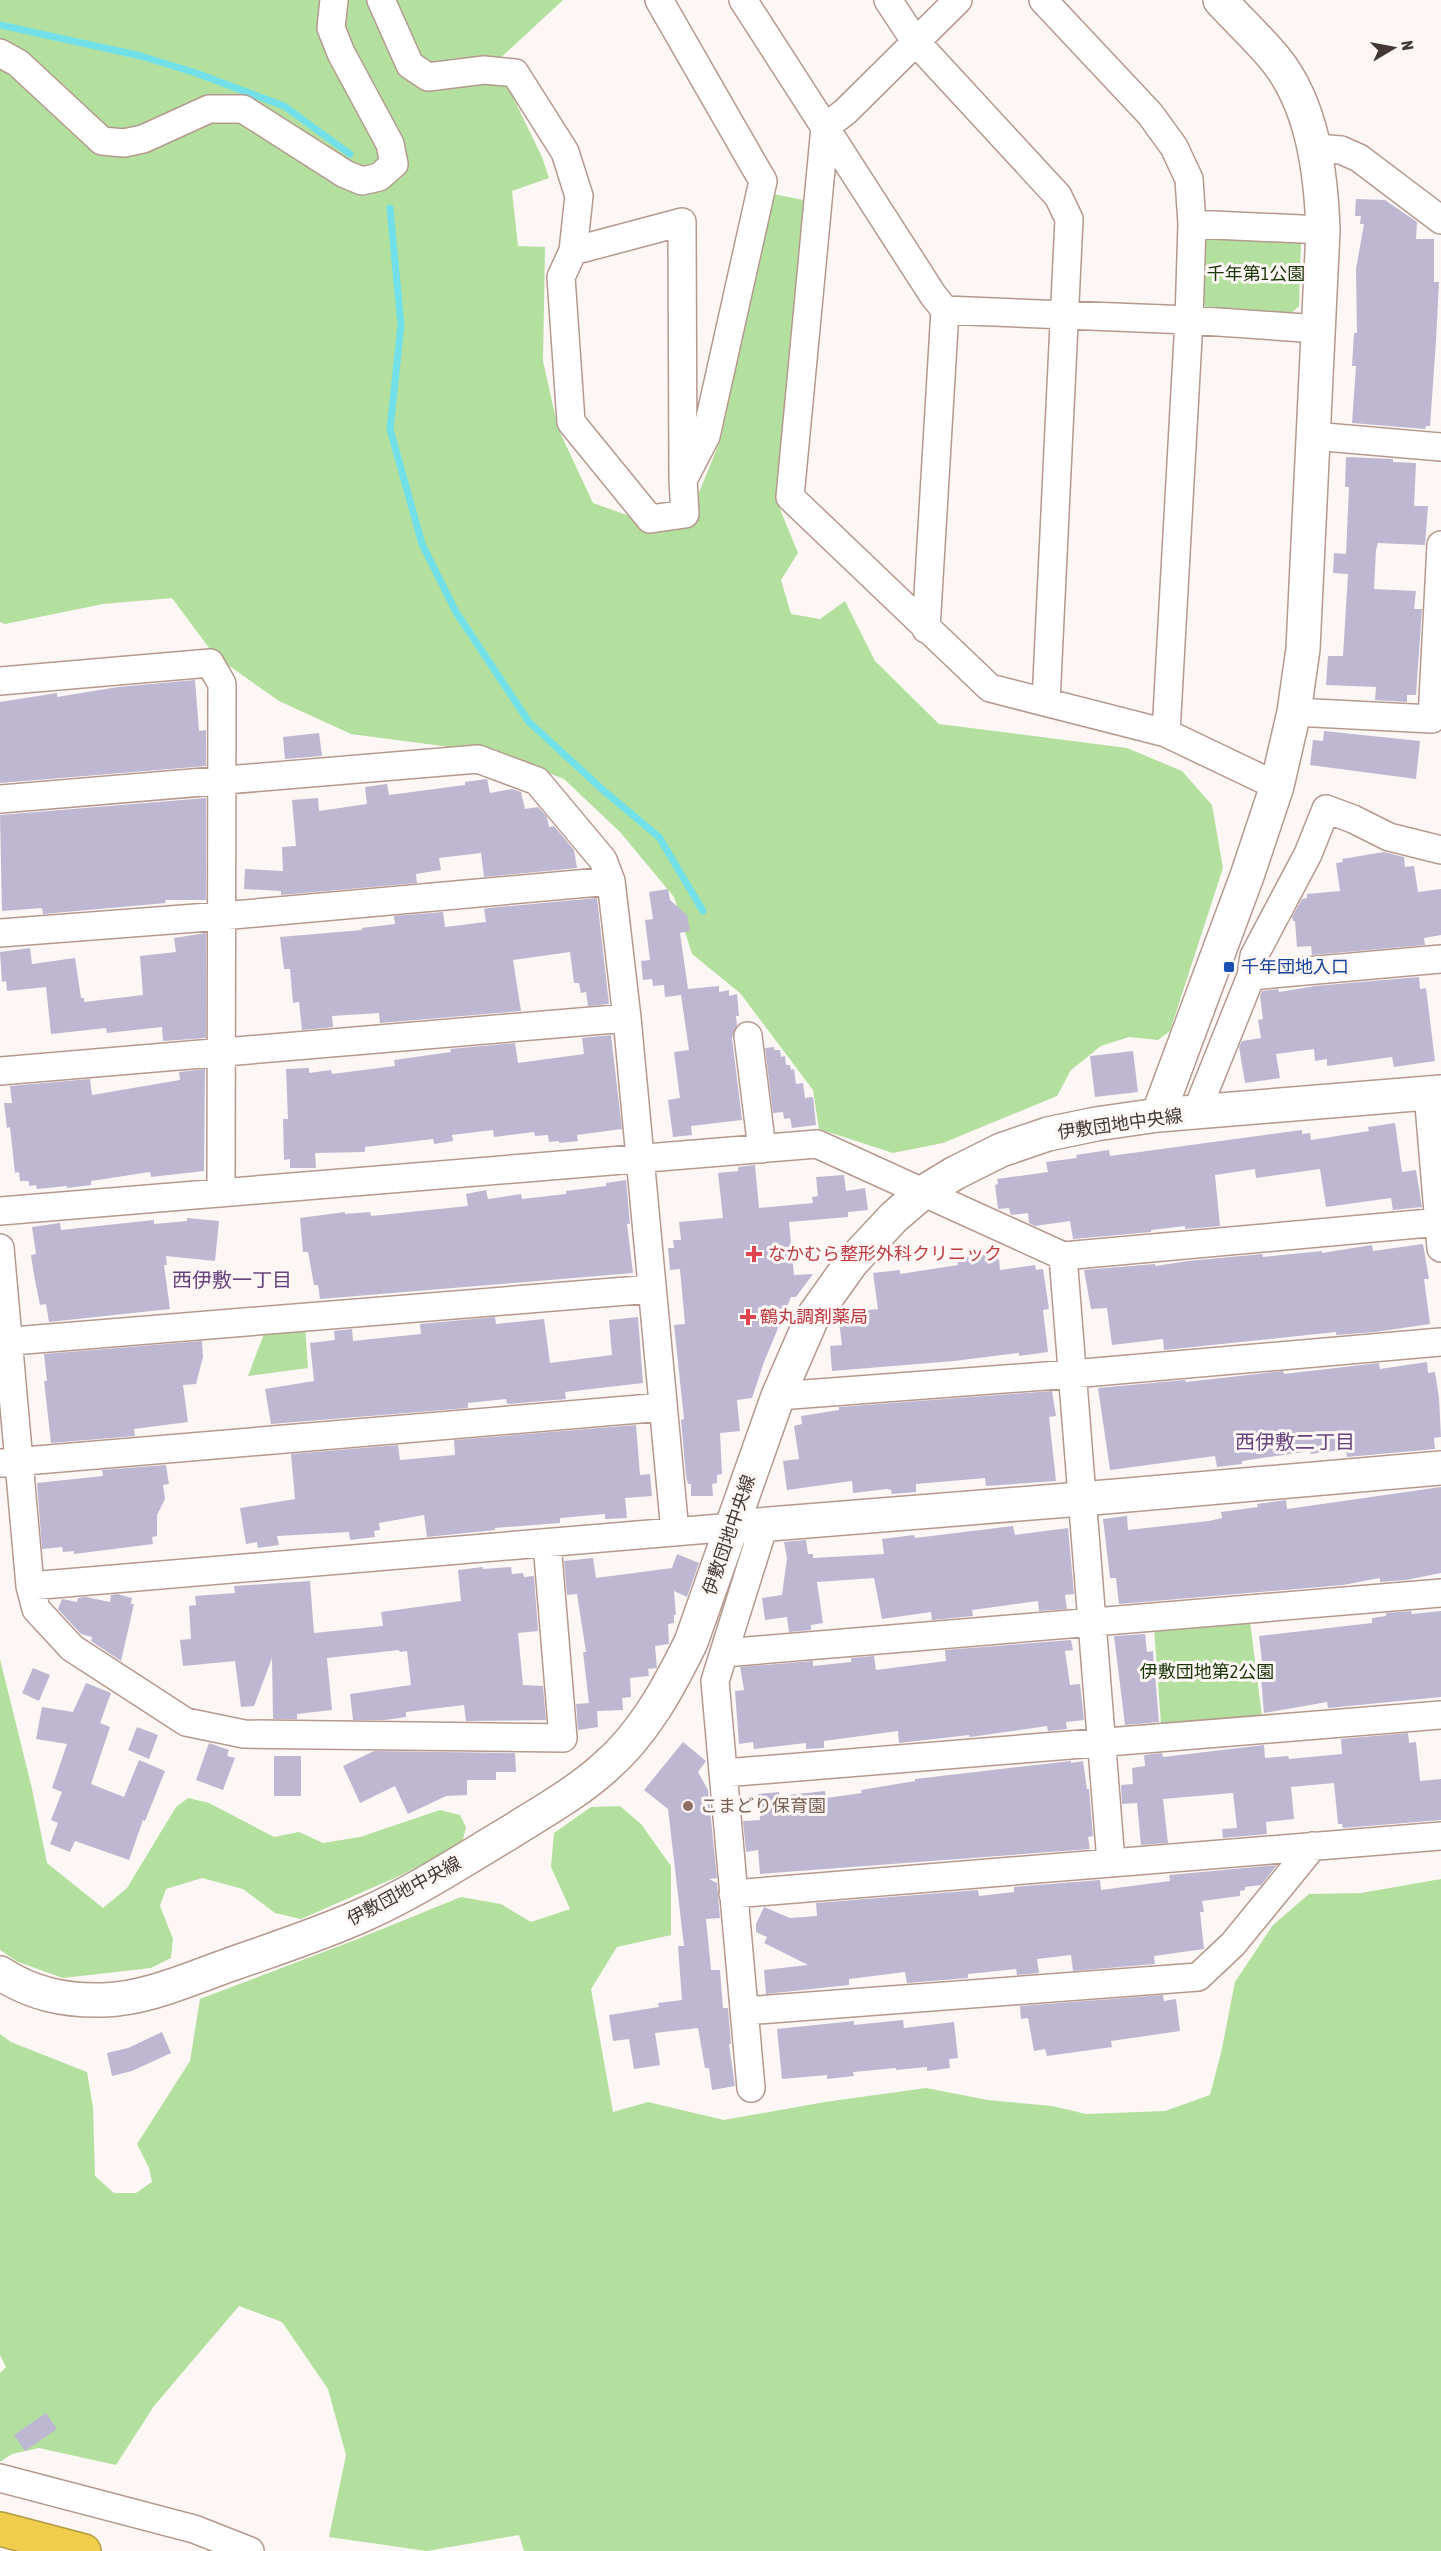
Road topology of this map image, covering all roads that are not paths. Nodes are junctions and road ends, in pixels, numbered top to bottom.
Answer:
1 (334, 0) edge
2 (381, 0) edge
3 (659, 0) edge
4 (743, 0) edge
5 (888, 0) edge
6 (958, 0) edge
7 (1043, 0) edge
8 (1220, 0) edge
9 (915, 41) junction
10 (0, 53) edge
11 (825, 127) junction
12 (1316, 148) junction
13 (1441, 220) edge
14 (1192, 224) junction
15 (1323, 230) junction
16 (573, 251) junction
17 (945, 309) junction
18 (1064, 316) junction
19 (1189, 320) junction
20 (1318, 329) junction
21 (1313, 436) junction
22 (1441, 447) edge
23 (683, 480) junction
24 (1441, 545) edge
25 (926, 628) junction
26 (0, 681) edge
27 (1046, 702) junction
28 (1294, 712) junction
29 (1166, 733) junction
30 (222, 780) junction
31 (1277, 786) junction
32 (0, 799) edge
33 (1441, 850) edge
34 (611, 881) junction
35 (222, 916) junction
36 (0, 933) edge
37 (1441, 959) edge
38 (1251, 976) junction
39 (627, 1018) junction
40 (748, 1035) dead end
41 (222, 1051) junction
42 (0, 1071) edge
43 (1434, 1092) edge
44 (1196, 1113) junction
45 (1158, 1115) junction
46 (762, 1149) junction
47 (641, 1159) junction
48 (221, 1193) junction
49 (922, 1193) junction
50 (0, 1211) edge
51 (1440, 1231) edge
52 (0, 1248) edge
53 (1063, 1256) junction
54 (651, 1289) junction
55 (4, 1341) edge
56 (1441, 1342) edge
57 (1072, 1374) junction
58 (778, 1396) junction
59 (663, 1407) junction
60 (9, 1462) edge
61 (1441, 1468) edge
62 (1081, 1499) junction
63 (748, 1526) junction
64 (675, 1532) junction
65 (548, 1543) junction
66 (30, 1586) junction
67 (1441, 1593) edge
68 (1092, 1623) junction
69 (724, 1653) junction
70 (1441, 1715) edge
71 (1101, 1743) junction
72 (724, 1773) junction
73 (1441, 1836) edge
74 (1313, 1846) junction
75 (1111, 1862) junction
76 (733, 1894) junction
77 (0, 1973) edge
78 (744, 2011) junction
79 (752, 2088) dead end
80 (0, 2478) edge
81 (0, 2529) edge
82 (84, 2551) edge
83 (250, 2551) edge

1 - 10 street
2 - 16 street
3 - 23 street
4 - 11 street
5 - 9 street
6 - 9 street
7 - 14 street
8 - 12 street
9 - 11 street
9 - 18 street
11 - 17 street
11 - 25 street
12 - 13 street
12 - 15 street
14 - 15 street
14 - 19 street
15 - 20 street
16 - 23 street
16 - 23 street
17 - 18 street
17 - 25 street
18 - 19 street
18 - 27 street
19 - 20 street
19 - 29 street
20 - 21 street
21 - 22 street
21 - 28 street
24 - 28 street
25 - 27 street
26 - 30 street
27 - 29 street
28 - 31 street
29 - 31 street
30 - 32 street
30 - 34 street
30 - 35 street
31 - 45 street
33 - 38 street
34 - 35 street
34 - 39 street
35 - 36 street
35 - 41 street
37 - 38 street
38 - 44 street
39 - 41 street
39 - 47 street
40 - 46 street
41 - 42 street
41 - 48 street
43 - 44 street, 伊敷団地中央線
43 - 51 street
44 - 45 street, 伊敷団地中央線
45 - 49 street, 伊敷団地中央線
46 - 47 street
46 - 49 street
47 - 48 street
47 - 54 street
48 - 50 street
49 - 53 street
49 - 58 street, 伊敷団地中央線
51 - 53 street
52 - 55 street
53 - 57 street
54 - 55 street
54 - 59 street
55 - 60 street
56 - 57 street
57 - 58 street
57 - 62 street
58 - 63 street, 伊敷団地中央線
59 - 60 street
59 - 64 street
60 - 66 street
61 - 62 street
62 - 63 street
62 - 68 street
63 - 64 street
63 - 69 street
63 - 77 street, 伊敷団地中央線
64 - 65 street
65 - 66 street
65 - 66 street
67 - 68 street
68 - 69 street
68 - 71 street
69 - 72 street
70 - 71 street
71 - 72 street
71 - 75 street
72 - 76 street
73 - 74 street
74 - 75 street
74 - 78 street
75 - 76 street
76 - 78 street
78 - 79 street
80 - 83 street
81 - 82 highway

